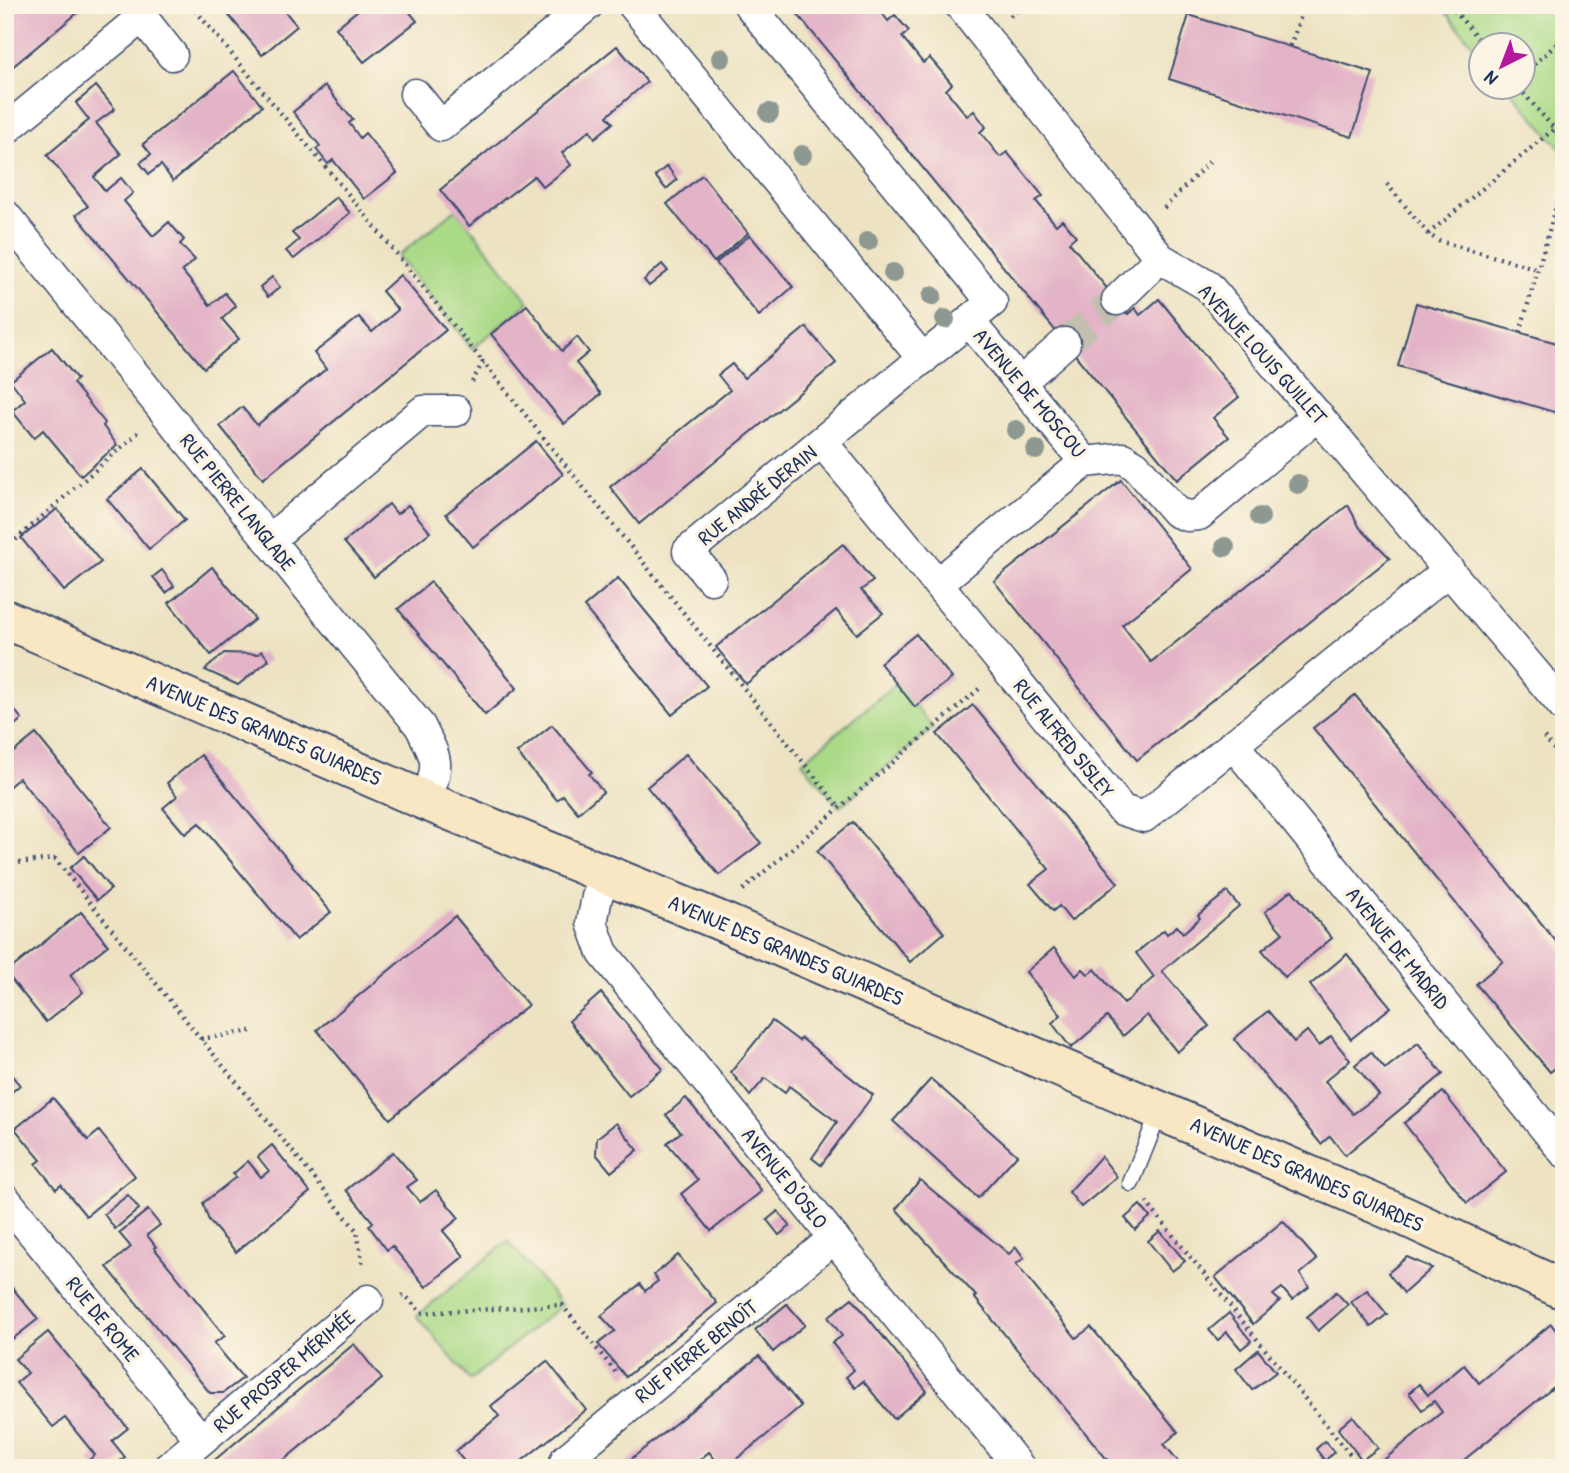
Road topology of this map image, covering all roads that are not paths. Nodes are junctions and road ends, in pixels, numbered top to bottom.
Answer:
1 (588, 5) edge
2 (633, 5) edge
3 (749, 5) edge
4 (960, 5) edge
5 (172, 55) dead end
6 (415, 94) dead end
7 (5, 130) edge
8 (5, 215) edge
9 (1160, 258) junction
10 (1117, 300) tunnel mouth
11 (969, 321) junction
12 (1065, 343) tunnel mouth
13 (923, 359) junction
14 (1020, 383) junction
15 (456, 411) road end
16 (1318, 415) junction
17 (822, 442) junction
18 (1086, 462) junction
19 (269, 540) junction
20 (1449, 570) junction
21 (711, 579) dead end
22 (938, 583) junction
23 (5, 619) edge
24 (1564, 707) edge
25 (1233, 744) junction
26 (426, 801) junction
27 (605, 873) junction
28 (1160, 1110) junction
29 (1564, 1152) edge
30 (1131, 1183) road end
31 (5, 1199) edge
32 (834, 1238) junction
33 (1564, 1290) edge
34 (368, 1300) road end
35 (201, 1440) junction
36 (168, 1468) edge
37 (563, 1468) edge
38 (1020, 1468) edge

1 - 6 street
2 - 13 street
3 - 11 street, AVENUE DE MOSCOU
4 - 9 street, AVENUE LOUIS GUILLET
5 - 7 street
8 - 19 street, RUE PIERRE LANGLADE
9 - 10 street
9 - 16 street, AVENUE LOUIS GUILLET
11 - 13 street
11 - 14 street, AVENUE DE MOSCOU
12 - 14 street
13 - 17 street
14 - 18 street, AVENUE DE MOSCOU
15 - 19 street
16 - 18 street, AVENUE DE MOSCOU
16 - 20 street, AVENUE LOUIS GUILLET
17 - 21 street, RUE ANDRÉ DERAIN
17 - 22 street, RUE ALFRED SISLEY
18 - 22 street
19 - 26 street, RUE PIERRE LANGLADE
20 - 24 street, AVENUE LOUIS GUILLET
20 - 25 street, RUE ALFRED SISLEY
22 - 25 street, RUE ALFRED SISLEY
23 - 26 street, AVENUE DES GRANDES GUIARDES
25 - 29 street, AVENUE DE MADRID
26 - 27 street, AVENUE DES GRANDES GUIARDES
27 - 28 street, AVENUE DES GRANDES GUIARDES
27 - 32 street, AVENUE D'OSLO
28 - 30 lane
28 - 33 street, AVENUE DES GRANDES GUIARDES
31 - 35 street, RUE DE ROME
32 - 37 street, RUE PIERRE BENOÎT
32 - 38 street, AVENUE D'OSLO
34 - 35 street, RUE PROSPER MÉRIMÉE
35 - 36 street, RUE PROSPER MÉRIMÉE

